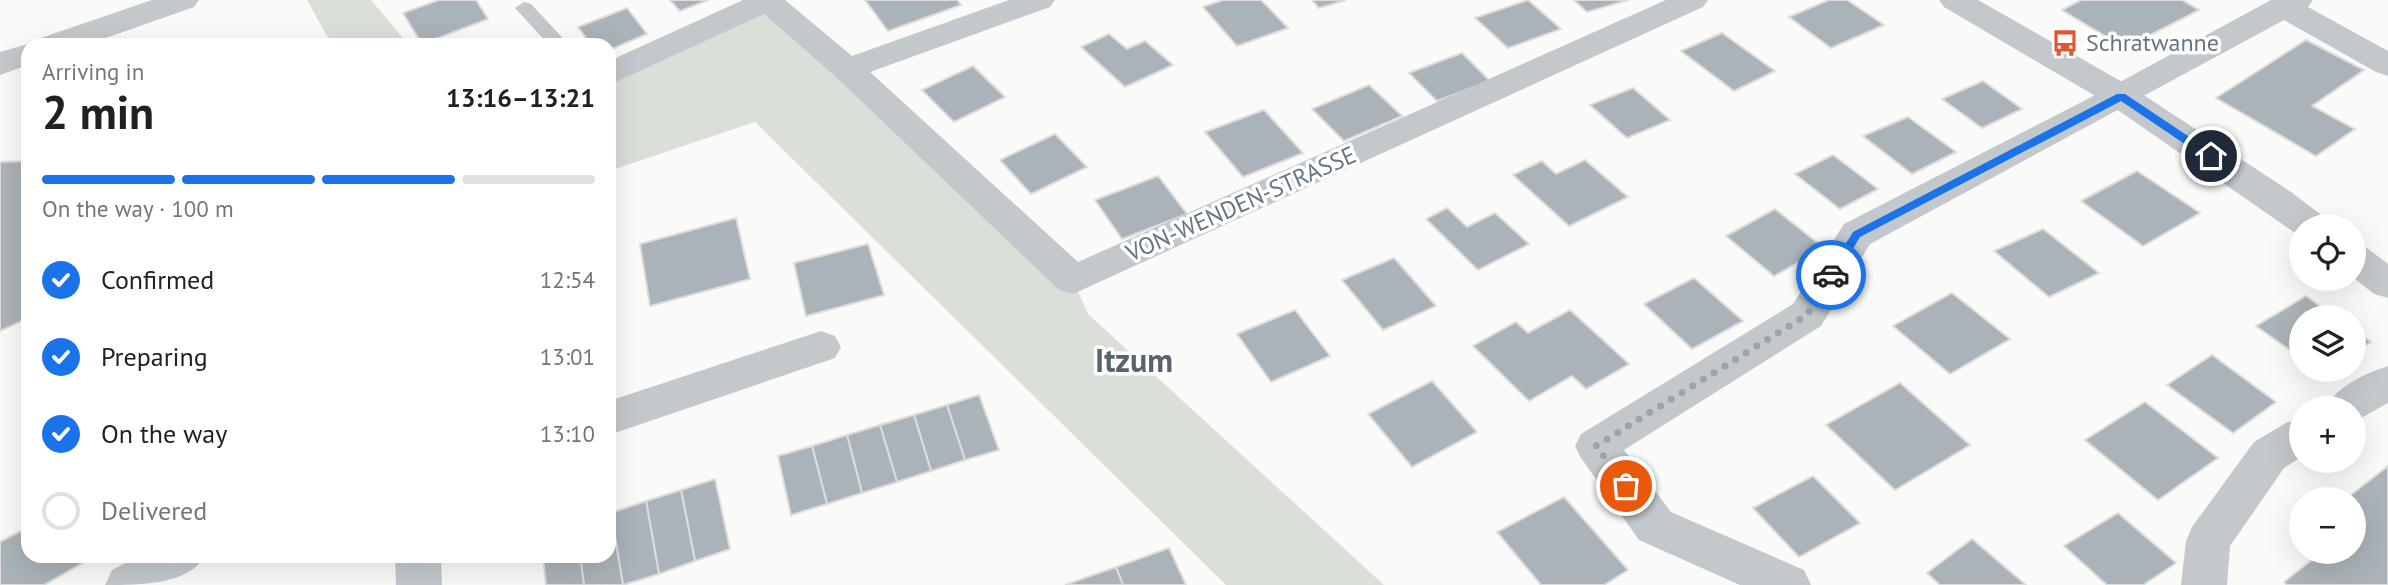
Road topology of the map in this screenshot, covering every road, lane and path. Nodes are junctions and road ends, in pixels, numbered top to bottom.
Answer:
1 (183, 0) edge
2 (1038, 0) edge
3 (1692, 0) edge
4 (1955, 0) edge
5 (2290, 3) edge
6 (524, 8) dead end
7 (72, 38) edge
8 (553, 38) edge
9 (21, 56) edge
10 (0, 64) edge
11 (2388, 65) edge
12 (847, 69) junction
13 (616, 71) edge
14 (2121, 96) junction
15 (2295, 214) edge
16 (2366, 267) edge
17 (2388, 284) edge
18 (821, 347) dead end
19 (2388, 382) edge
20 (2365, 396) edge
21 (616, 416) edge
22 (2289, 442) edge
23 (170, 563) edge
24 (418, 563) edge
25 (128, 585) edge
26 (419, 585) edge
27 (1788, 585) edge
28 (2204, 585) edge

1 - 7 street
2 - 12 street
3 - 12 street, VON-WENDEN-STRASSE
4 - 14 street
5 - 11 street
5 - 14 street
6 - 8 lane
9 - 10 street
12 - 13 street, VON-WENDEN-STRASSE
14 - 15 street
14 - 27 street
16 - 17 street
18 - 21 street
19 - 20 street
22 - 28 street
23 - 25 street
24 - 26 street

